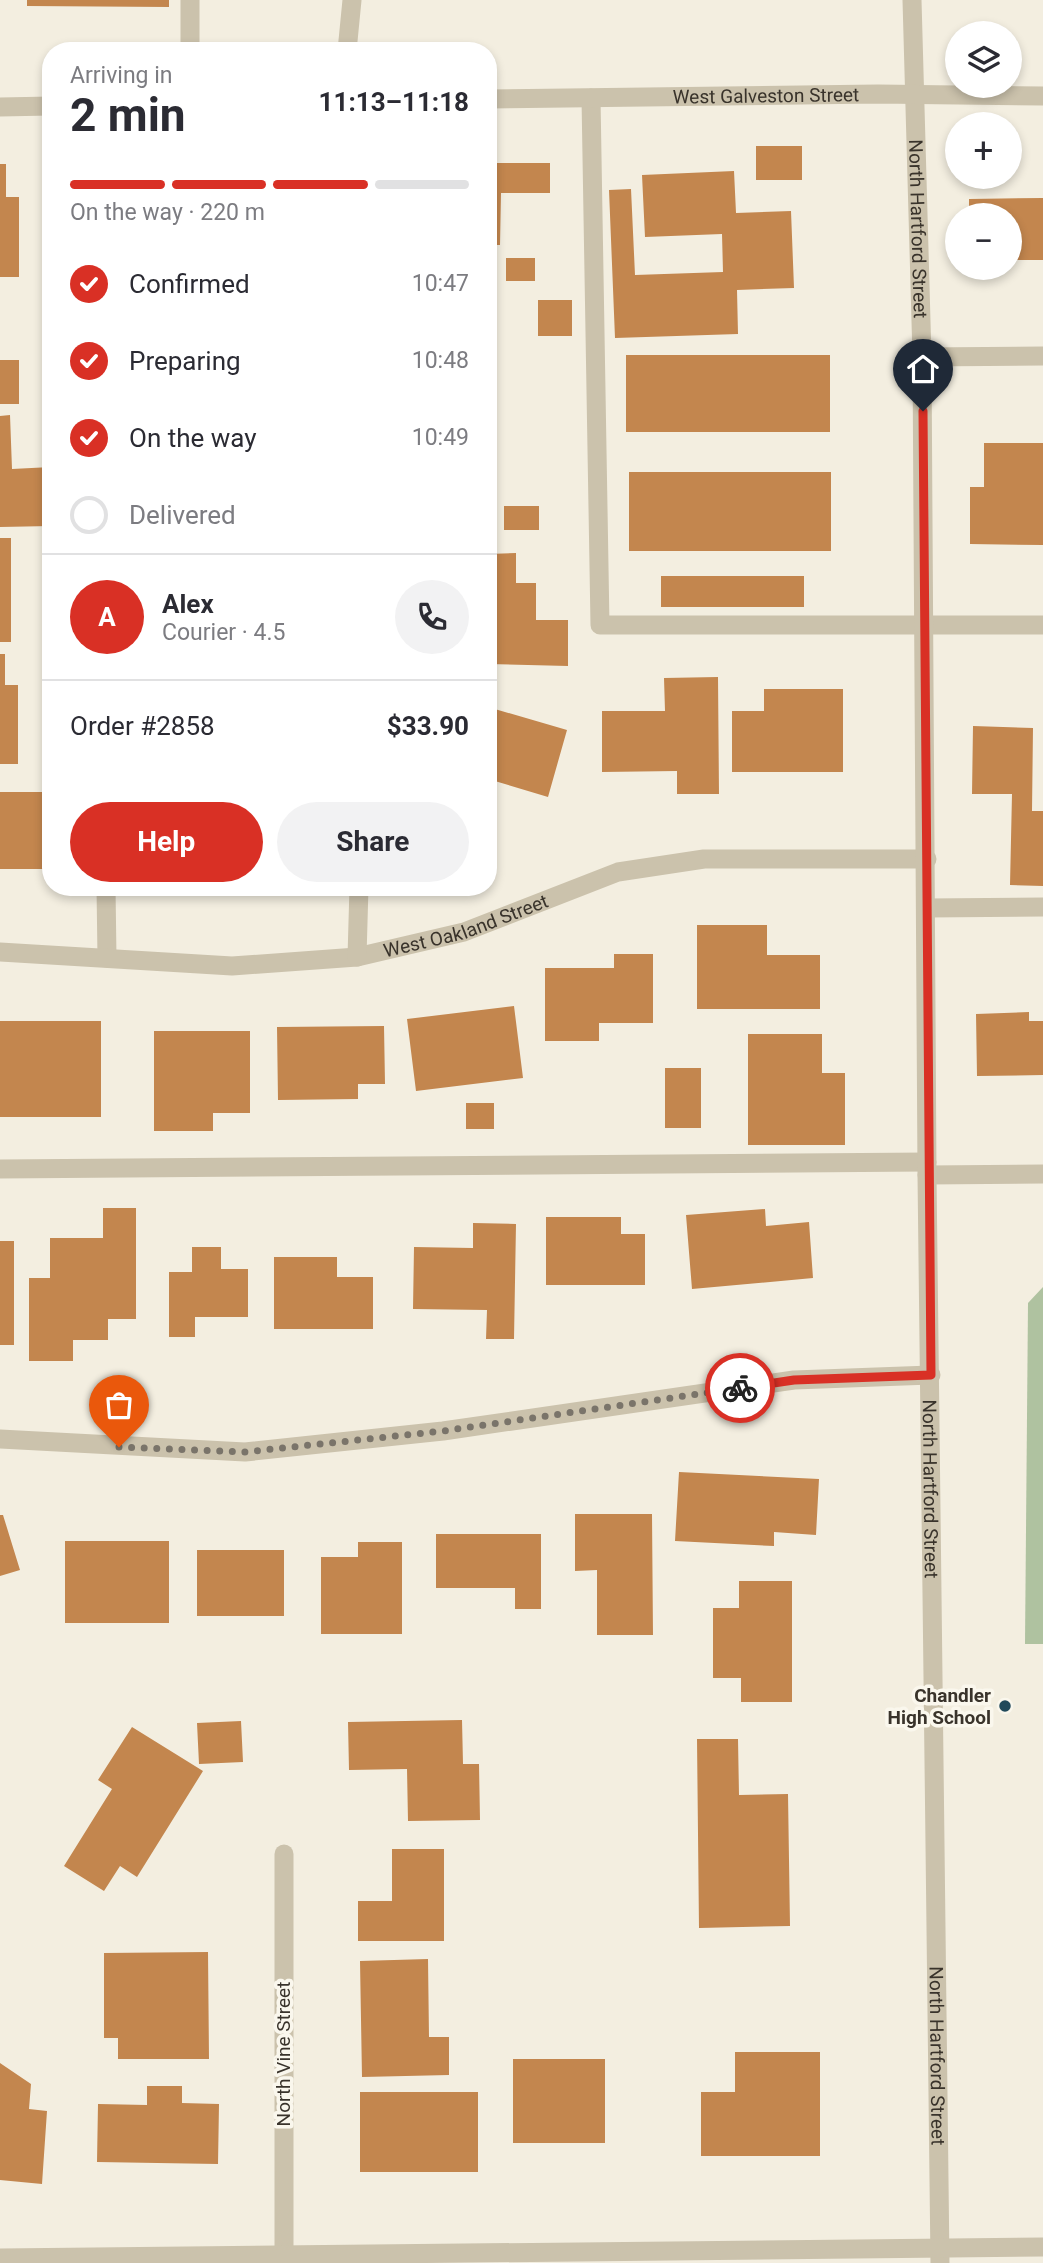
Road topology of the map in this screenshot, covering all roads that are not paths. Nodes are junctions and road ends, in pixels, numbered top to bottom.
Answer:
1 (190, 0) edge
2 (352, 0) edge
3 (912, 0) edge
4 (190, 42) edge
5 (348, 42) edge
6 (914, 95) junction
7 (1043, 96) edge
8 (591, 98) junction
9 (497, 99) edge
10 (42, 106) edge
11 (0, 107) edge
12 (1043, 356) edge
13 (922, 357) junction
14 (925, 625) junction
15 (1043, 625) edge
16 (927, 859) junction
17 (106, 896) edge
18 (359, 896) edge
19 (1043, 906) edge
20 (927, 908) junction
21 (0, 952) edge
22 (357, 957) junction
23 (107, 958) junction
24 (0, 1169) edge
25 (927, 1169) junction
26 (1043, 1174) edge
27 (931, 1375) junction
28 (0, 1439) edge
29 (284, 1854) dead end
30 (1043, 2247) edge
31 (284, 2255) junction
32 (940, 2256) edge
33 (0, 2258) edge
34 (600, 2258) edge
35 (344, 2259) edge

1 - 4 street
2 - 5 street
3 - 6 street, North Hartford Street
6 - 7 street, West Galveston Street
6 - 8 street, West Galveston Street
6 - 13 street, North Hartford Street
8 - 9 street, West Galveston Street
8 - 14 street
10 - 11 street
12 - 13 street
13 - 14 street, North Hartford Street
14 - 15 street
14 - 16 street, North Hartford Street
16 - 20 street, North Hartford Street
16 - 22 street, West Oakland Street
17 - 23 street
18 - 22 street
19 - 20 street
20 - 25 street, North Hartford Street
21 - 23 street, West Oakland Street
22 - 23 street, West Oakland Street
24 - 25 street
25 - 26 street
25 - 27 street, North Hartford Street
27 - 28 street
27 - 32 street, North Hartford Street
29 - 31 street, North Vine Street
30 - 32 street
31 - 33 street
31 - 35 street
32 - 34 street
34 - 35 street

